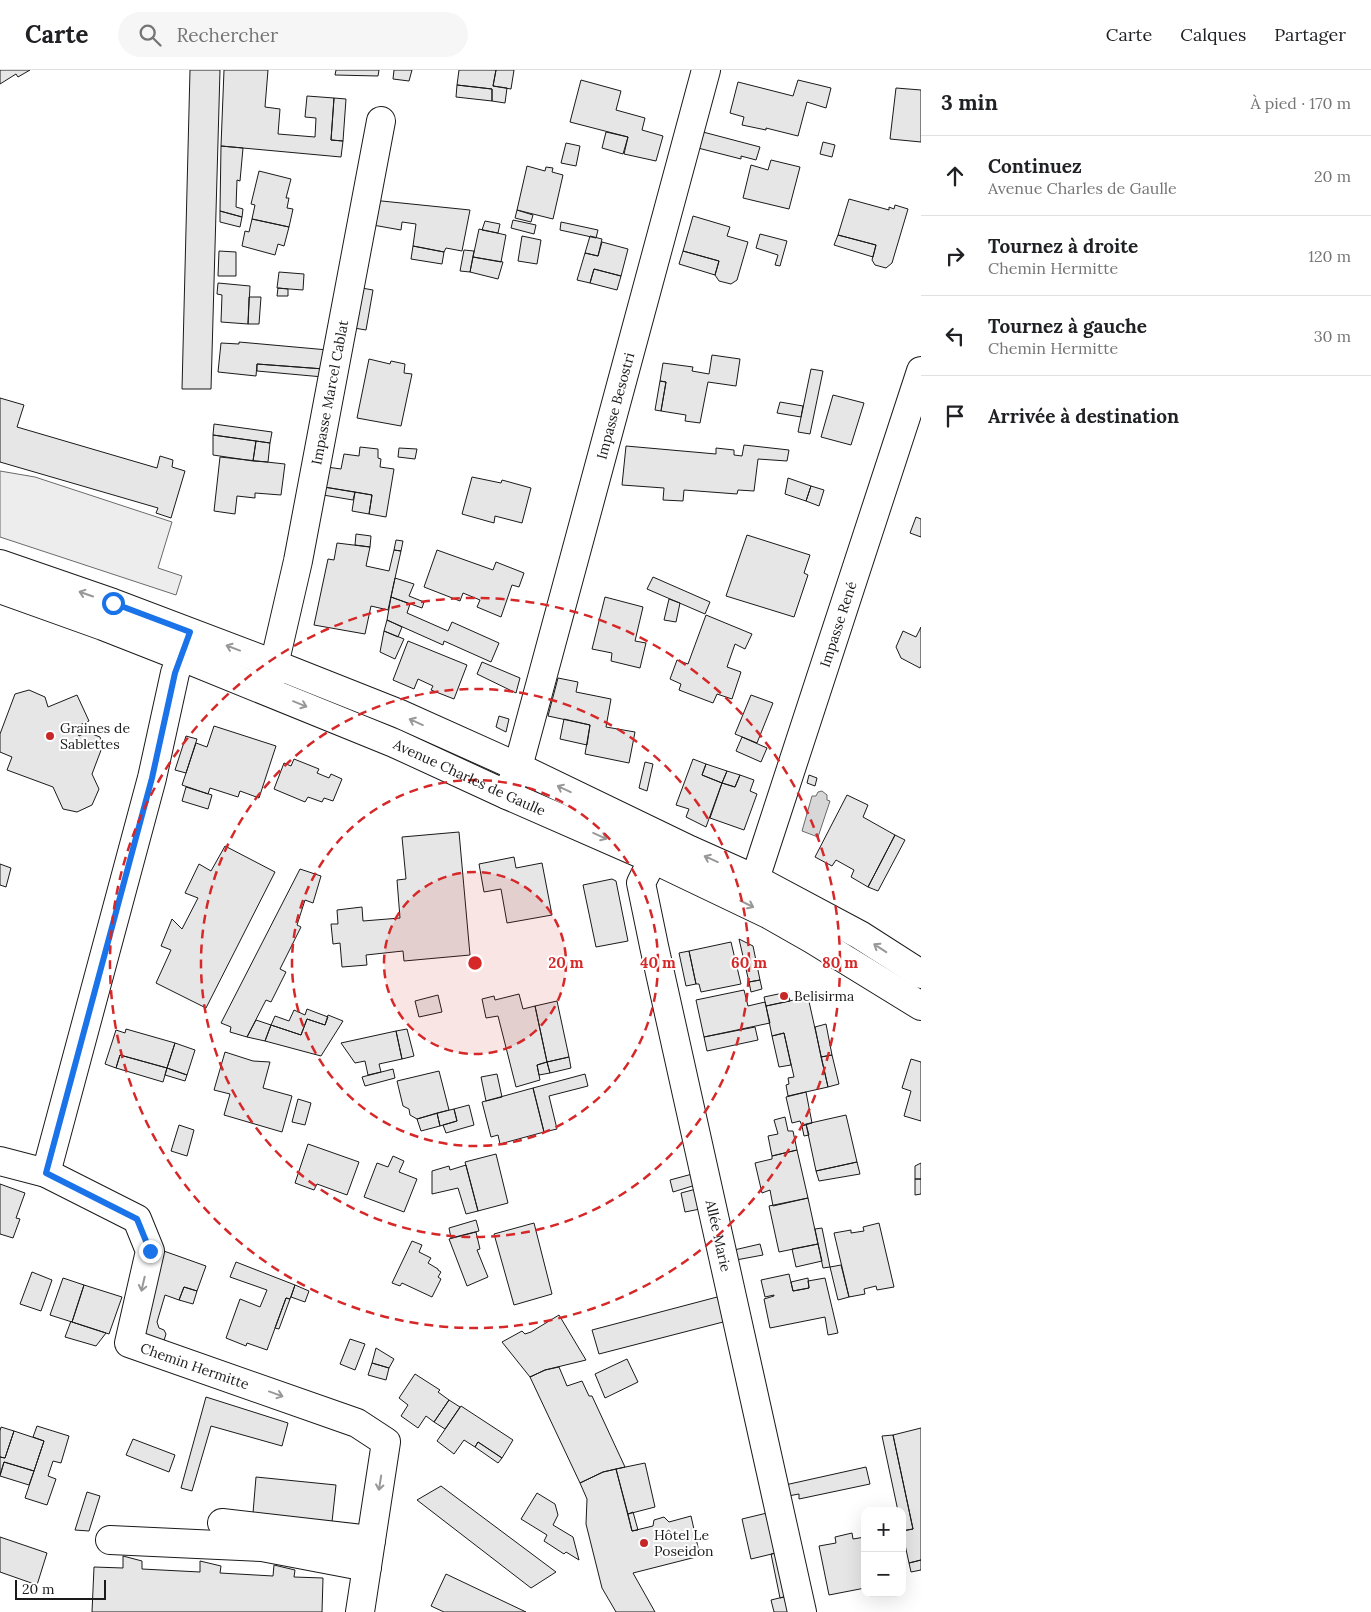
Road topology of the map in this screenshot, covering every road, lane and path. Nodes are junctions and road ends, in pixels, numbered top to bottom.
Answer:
1 (706, 70) edge
2 (381, 121) dead end
3 (921, 371) edge
4 (0, 564) edge
5 (0, 590) edge
6 (108, 615) junction
7 (186, 644) junction
8 (274, 664) junction
9 (268, 691) junction
10 (521, 755) junction
11 (507, 795) junction
12 (653, 859) junction
13 (756, 879) junction
14 (921, 974) edge
15 (921, 1006) edge
16 (0, 1161) edge
17 (46, 1173) junction
18 (222, 1523) dead end
19 (110, 1540) dead end
20 (369, 1554) junction
21 (360, 1612) edge
22 (802, 1612) edge

1 - 10 street, Impasse Besostri
2 - 8 street, Impasse Marcel Cablat
3 - 13 street, Impasse René
6 -> 4 street, Avenue Charles de Gaulle
5 - 6 street, Avenue Charles de Gaulle
6 - 7 street, Avenue Charles de Gaulle
8 -> 7 street, Avenue Charles de Gaulle
7 - 9 street, Avenue Charles de Gaulle
7 - 17 street
8 - 9 street, Impasse Marcel Cablat
10 -> 8 street, Avenue Charles de Gaulle
9 -> 11 street, Avenue Charles de Gaulle
10 - 11 street, Impasse Besostri
13 -> 10 street, Avenue Charles de Gaulle
11 -> 12 street, Avenue Charles de Gaulle
12 -> 15 street, Avenue Charles de Gaulle
12 - 22 street, Allée Marie
14 -> 13 street, Avenue Charles de Gaulle
16 - 17 street
17 -> 20 street, Chemin Hermitte
18 - 20 street
19 - 20 street
20 - 21 street, Chemin Hermitte

